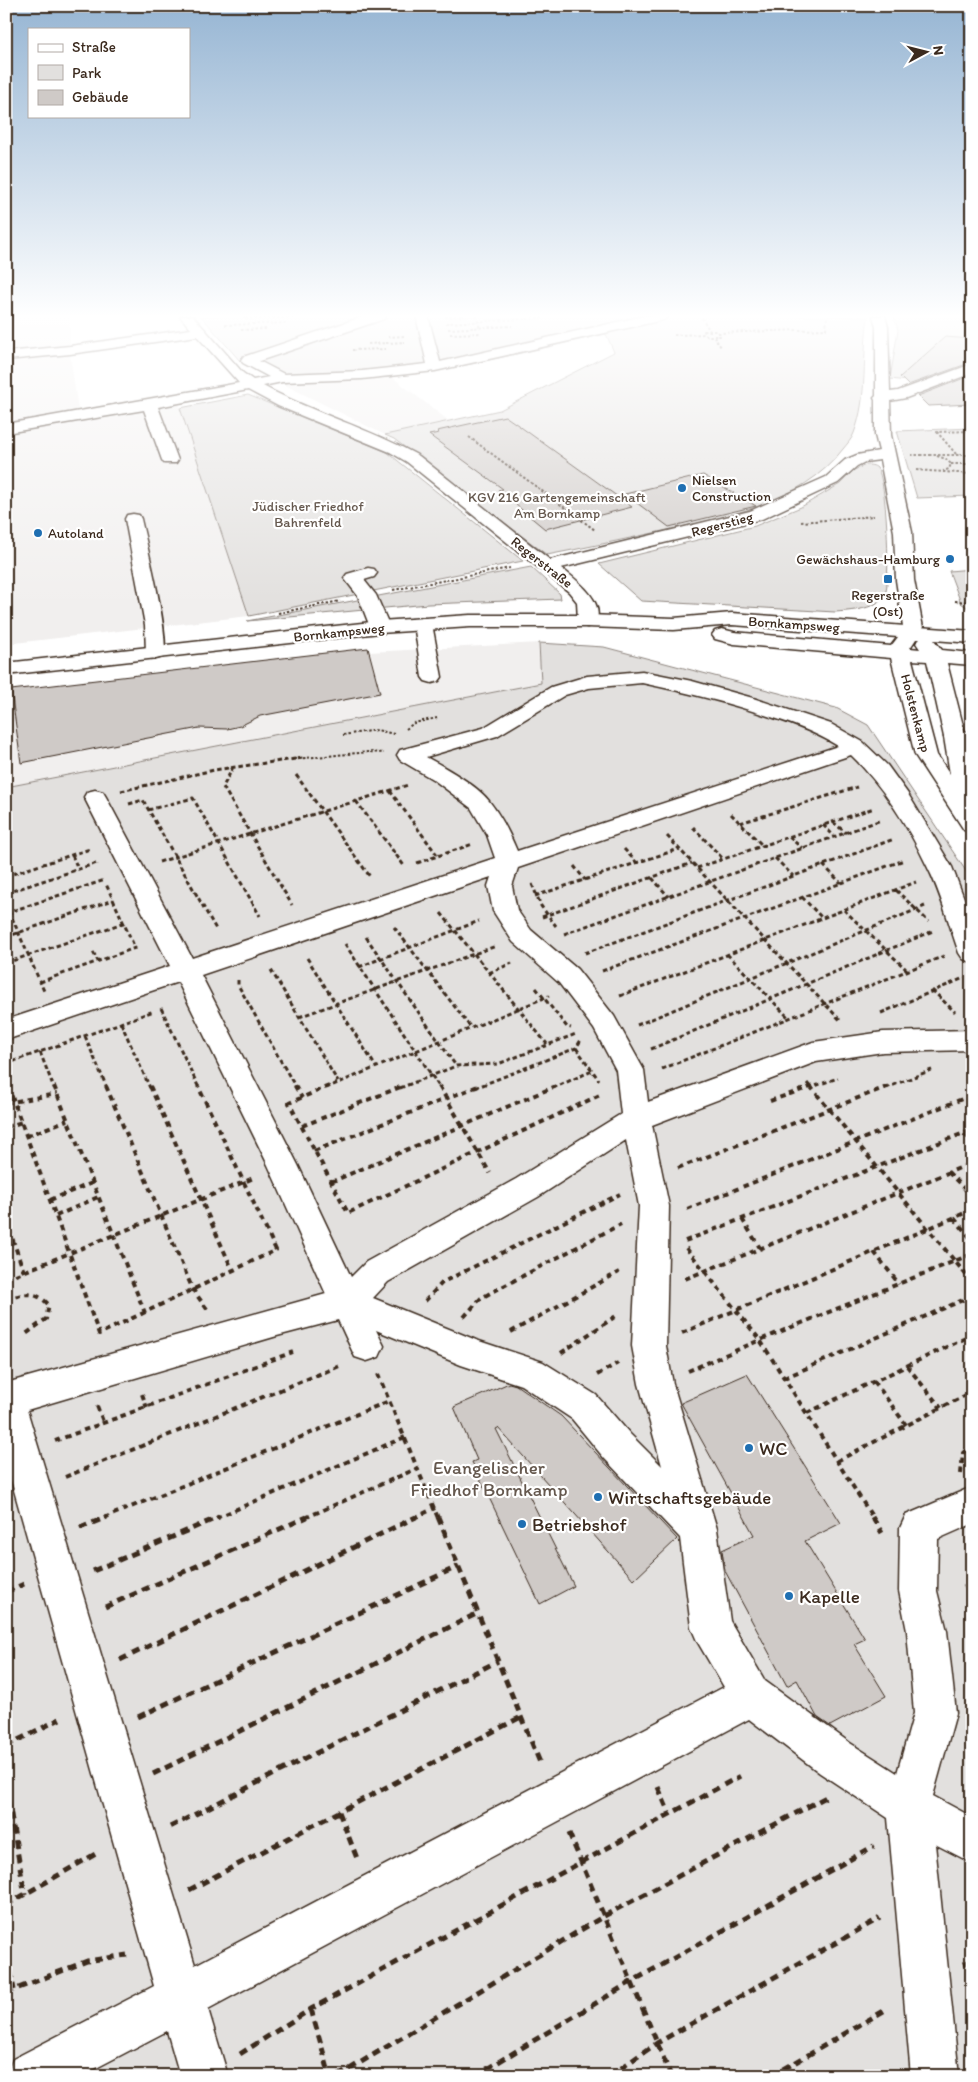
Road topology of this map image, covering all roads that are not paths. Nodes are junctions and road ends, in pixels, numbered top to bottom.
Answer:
1 (91, 413) edge
2 (153, 413) edge
3 (308, 413) edge
4 (882, 413) edge
5 (6, 428) edge
6 (896, 454) junction
7 (170, 460) dead end
8 (133, 519) dead end
9 (546, 566) junction
10 (368, 573) dead end
11 (587, 621) junction
12 (423, 624) junction
13 (674, 624) junction
14 (380, 627) junction
15 (914, 633) junction
16 (972, 637) edge
17 (156, 652) junction
18 (900, 653) junction
19 (936, 656) junction
20 (972, 659) edge
21 (6, 670) edge
22 (432, 677) dead end
23 (964, 737) edge
24 (855, 747) junction
25 (95, 797) road end
26 (969, 821) edge
27 (508, 862) junction
28 (970, 950) edge
29 (184, 970) junction
30 (6, 1030) edge
31 (972, 1040) edge
32 (627, 1091) junction
33 (348, 1303) junction
34 (369, 1350) road end
35 (6, 1400) edge
36 (972, 1505) edge
37 (698, 1528) junction
38 (751, 1695) junction
39 (910, 1815) junction
40 (972, 1841) edge
41 (181, 1998) junction
42 (30, 2076) edge
43 (204, 2076) edge
44 (935, 2076) edge

1 - 5 street
2 - 7 street
3 - 9 street, Regerstraße
4 - 6 street
6 - 9 street, Regerstieg
6 - 15 street
8 - 17 street
9 - 11 street, Regerstraße
10 - 14 street
11 - 12 street, Bornkampsweg
11 - 13 street, Bornkampsweg
12 - 14 street, Bornkampsweg
12 - 22 street
13 - 15 street, Bornkampsweg
13 - 18 street, Bornkampsweg
14 - 17 street, Bornkampsweg
15 - 16 street, Bornkampsweg
15 - 18 street, Holstenkamp
15 - 19 street
17 - 21 street, Bornkampsweg
18 - 19 street, Bornkampsweg
18 - 26 street, Holstenkamp
19 - 20 street, Bornkampsweg
19 - 23 street, Holstenkamp
23 - 26 street, Holstenkamp
24 - 27 street
24 - 27 street
24 - 28 street
25 - 29 street
27 - 29 street
27 - 32 street
29 - 30 street
29 - 33 street
31 - 32 street
32 - 33 street
32 - 37 street
33 - 34 street
33 - 35 street
33 - 37 street
35 - 41 street
36 - 39 street
37 - 38 street
38 - 39 street
38 - 41 street
39 - 40 street
39 - 44 street
41 - 42 street
41 - 43 street

